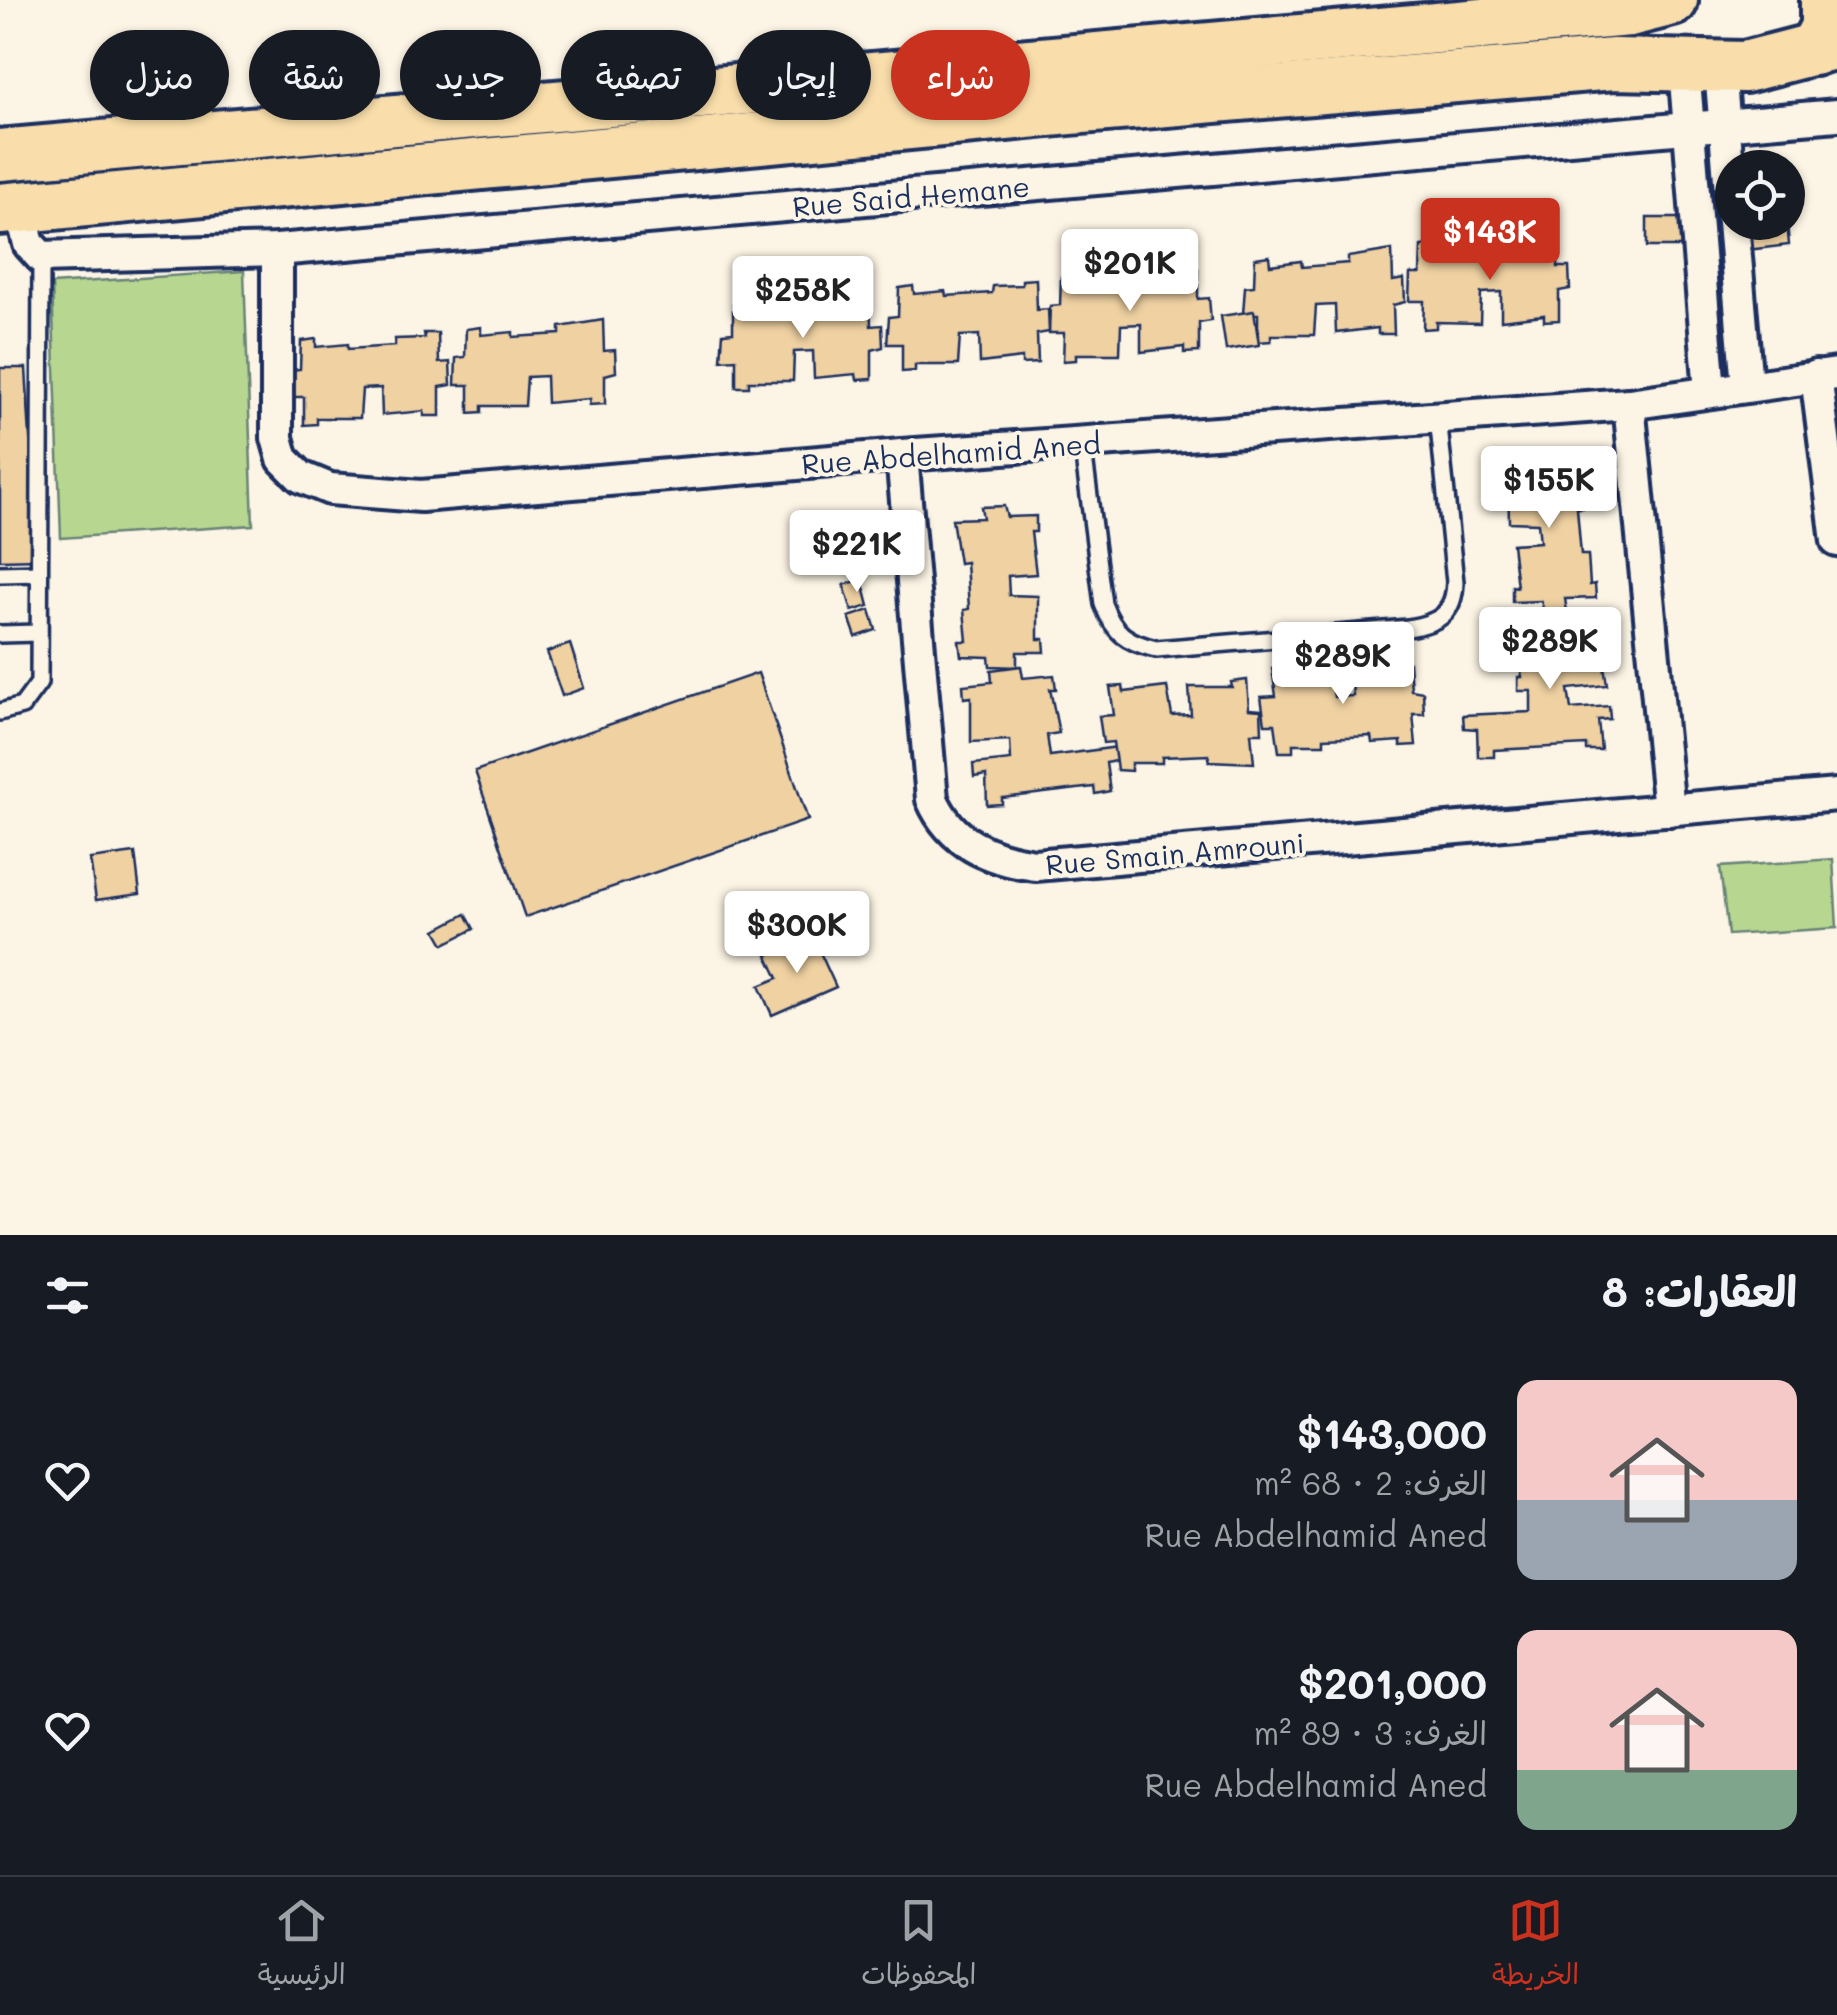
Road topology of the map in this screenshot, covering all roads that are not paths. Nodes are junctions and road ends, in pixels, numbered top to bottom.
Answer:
1 (1826, 0) edge
2 (1669, 1) edge
3 (1825, 46) edge
4 (1689, 66) junction
5 (1837, 115) edge
6 (1725, 126) junction
7 (1690, 129) junction
8 (1727, 150) edge
9 (0, 155) edge
10 (10, 208) edge
11 (1735, 240) edge
12 (277, 250) junction
13 (42, 258) junction
14 (1826, 375) edge
15 (1747, 386) junction
16 (1710, 392) junction
17 (1629, 404) junction
18 (1438, 417) junction
19 (1082, 442) junction
20 (902, 455) junction
21 (1837, 541) edge
22 (40, 573) junction
23 (0, 574) edge
24 (39, 632) junction
25 (0, 634) edge
26 (0, 712) edge
27 (1837, 796) edge
28 (1669, 810) junction

1 - 3 main road
2 - 4 main road
2 - 9 main road
3 - 4 main road
4 - 6 street
4 - 7 street
4 - 10 main road
5 - 6 street, Rue Said Hemane
6 - 7 street, Rue Said Hemane
6 - 8 street
7 - 12 street, Rue Said Hemane
7 - 16 street
10 - 13 street
11 - 15 street
12 - 13 street, Rue Said Hemane
12 - 20 street, Rue Abdelhamid Aned
13 - 22 lane
14 - 15 street, Rue Abdelhamid Aned
14 - 21 street
15 - 16 street, Rue Abdelhamid Aned
16 - 17 street, Rue Abdelhamid Aned
17 - 18 street, Rue Abdelhamid Aned
17 - 28 street
18 - 19 street, Rue Abdelhamid Aned
18 - 19 lane
19 - 20 street, Rue Abdelhamid Aned
20 - 28 street, Rue Smain Amrouni
22 - 23 lane
22 - 24 lane
24 - 25 lane
24 - 26 lane
27 - 28 street, Rue Smain Amrouni

